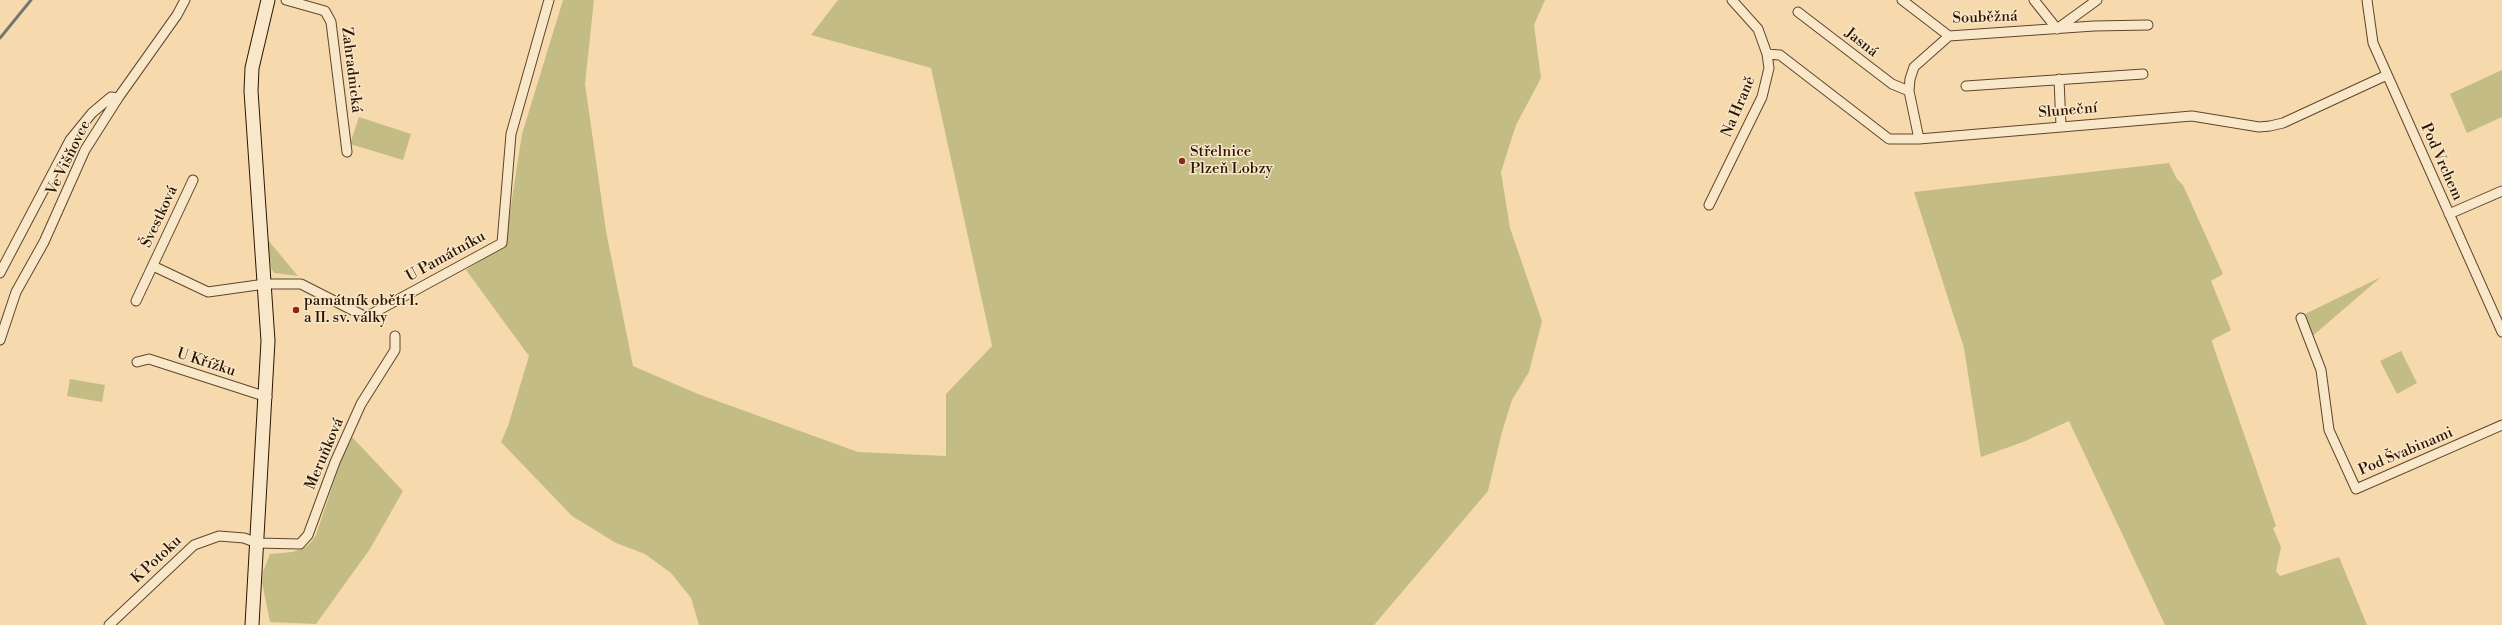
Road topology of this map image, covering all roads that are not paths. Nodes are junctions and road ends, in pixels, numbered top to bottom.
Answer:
1 (185, 0) edge
2 (268, 0) edge
3 (286, 0) edge
4 (549, 0) edge
5 (1732, 0) edge
6 (1902, 0) edge
7 (2034, 0) edge
8 (2097, 0) edge
9 (2367, 0) edge
10 (1798, 12) dead end
11 (2148, 25) dead end
12 (2057, 29) junction
13 (1949, 36) junction
14 (1767, 54) junction
15 (2143, 74) dead end
16 (2387, 74) junction
17 (2059, 79) junction
18 (1966, 86) dead end
19 (1909, 91) junction
20 (118, 98) junction
21 (2061, 126) junction
22 (1919, 139) junction
23 (347, 152) dead end
24 (193, 180) dead end
25 (2502, 191) edge
26 (1709, 205) dead end
27 (2449, 214) junction
28 (153, 266) junction
29 (0, 273) edge
30 (265, 284) junction
31 (136, 301) dead end
32 (2301, 318) dead end
33 (2502, 332) edge
34 (395, 336) dead end
35 (0, 340) edge
36 (137, 362) dead end
37 (266, 397) junction
38 (2502, 426) edge
39 (257, 543) junction
40 (109, 625) edge
41 (252, 625) edge

1 - 20 street, Ve Višňovce
2 - 30 street
3 - 23 street, Zahradnická
4 - 30 street, U Památníku
5 - 14 street, Na Hraně
6 - 13 street, Souběžná
7 - 12 street
8 - 12 street
9 - 16 street, Pod Vrchem
10 - 19 street, Jasná
11 - 12 street, Souběžná
12 - 13 street, Souběžná
13 - 19 street
14 - 22 street, Sluneční
14 - 26 street, Na Hraně
15 - 17 street
16 - 21 street, Sluneční
16 - 27 street, Pod Vrchem
17 - 18 street
17 - 21 street
19 - 22 street
20 - 29 street
20 - 35 street, Ve Višňovce
21 - 22 street, Sluneční
24 - 28 street, Švestková
25 - 27 street
27 - 33 street, Pod Vrchem
28 - 30 street, Švestková
28 - 31 street, Švestková
30 - 37 street
32 - 38 street, Pod Švabinami
34 - 39 street, Meruňková
36 - 37 street, U Křížku
37 - 39 street
39 - 40 street, K Potoku
39 - 41 street

